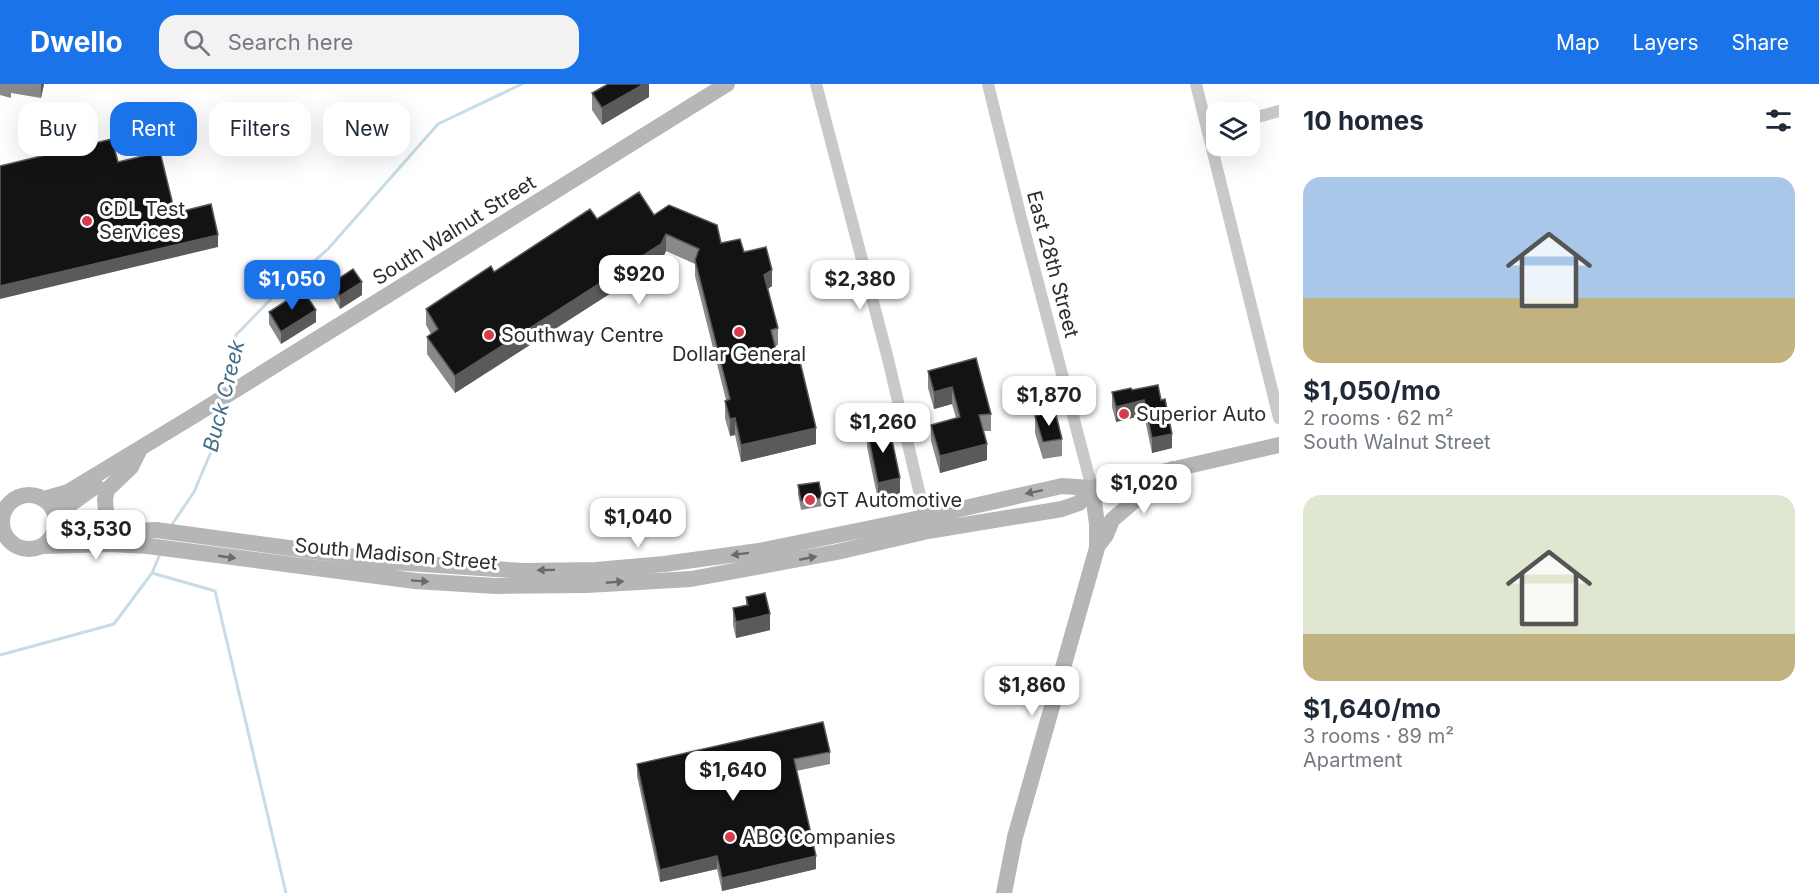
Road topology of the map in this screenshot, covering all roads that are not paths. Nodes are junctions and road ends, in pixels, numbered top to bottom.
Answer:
1 (728, 84) edge
2 (816, 84) edge
3 (988, 84) edge
4 (1196, 84) edge
5 (1279, 111) edge
6 (1206, 112) edge
7 (1260, 116) edge
8 (1218, 156) edge
9 (1279, 418) edge
10 (1279, 445) edge
11 (140, 448) junction
12 (1172, 470) junction
13 (1092, 488) junction
14 (44, 499) junction
15 (7, 500) edge
16 (56, 519) junction
17 (927, 524) junction
18 (1, 527) edge
19 (163, 538) junction
20 (43, 546) junction
21 (1097, 548) junction
22 (22, 549) junction
23 (0, 552) edge
24 (1004, 893) edge

1 - 11 main road, South Walnut Street
2 - 17 street
3 - 13 street, East 28th Street
4 - 6 street
5 - 7 street
8 - 9 street
10 - 12 main road, South Madison Street
11 - 14 main road, South Walnut Street
11 - 16 main road, South Walnut Street
11 - 19 main road
12 - 13 main road, South Madison Street
12 - 21 main road
13 - 17 main road, South Madison Street
13 - 21 main road
14 - 15 main road
14 - 16 main road
15 - 18 main road
16 - 19 main road, South Madison Street
16 - 20 main road
17 - 19 main road, South Madison Street
18 - 22 main road
19 - 20 main road, South Madison Street
20 - 22 main road
21 - 24 main road
22 - 23 main road

